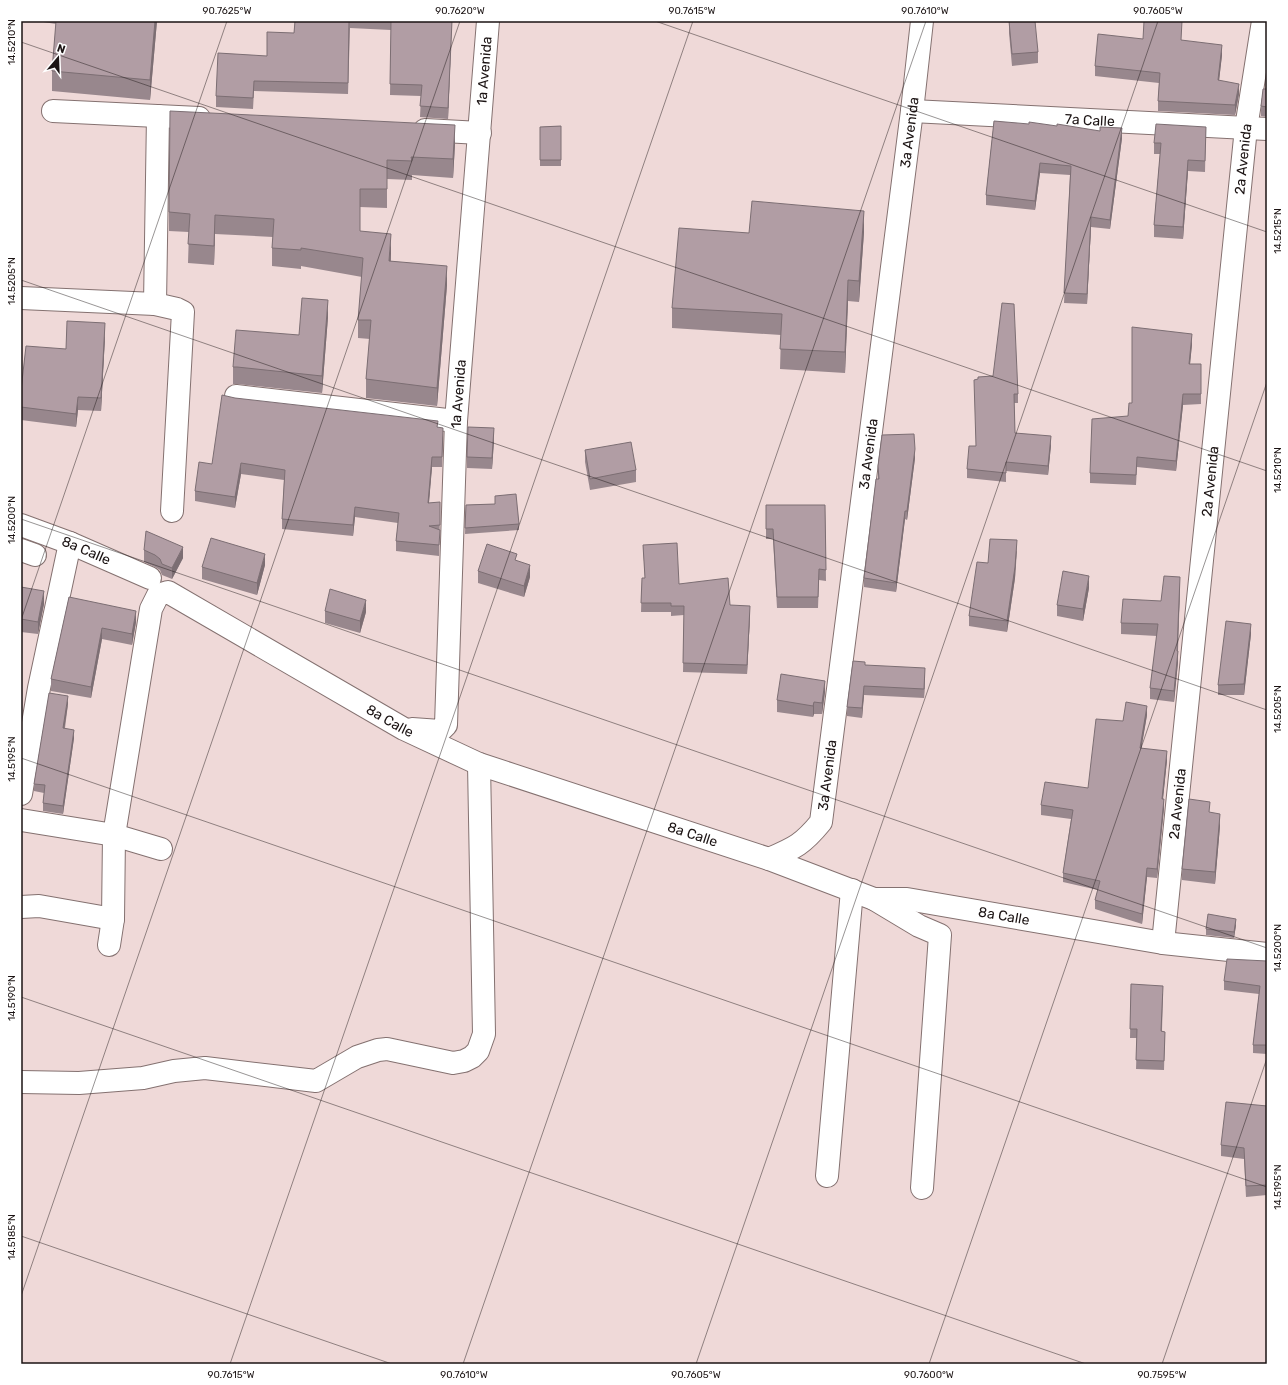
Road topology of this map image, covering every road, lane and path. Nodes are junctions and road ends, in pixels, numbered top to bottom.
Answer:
1 (488, 21) edge
2 (922, 21) edge
3 (1263, 21) edge
4 (52, 111) dead end
5 (912, 111) junction
6 (158, 116) junction
7 (221, 119) edge
8 (409, 129) edge
9 (1257, 129) edge
10 (480, 133) junction
11 (21, 298) edge
12 (155, 304) junction
13 (236, 396) dead end
14 (456, 421) junction
15 (172, 511) dead end
16 (21, 525) edge
17 (70, 542) junction
18 (154, 586) junction
19 (404, 729) junction
20 (479, 764) junction
21 (21, 794) edge
22 (21, 820) edge
23 (114, 835) junction
24 (161, 849) dead end
25 (769, 859) junction
26 (852, 890) junction
27 (874, 899) junction
28 (21, 907) edge
29 (113, 919) junction
30 (1163, 943) junction
31 (109, 945) dead end
32 (1267, 954) edge
33 (21, 1082) edge
34 (827, 1176) dead end
35 (922, 1188) dead end

1 - 10 street, 1a Avenida
2 - 5 street, 3a Avenida
3 - 9 street, 2a Avenida
4 - 6 street
5 - 9 street, 7a Calle
5 - 25 street, 3a Avenida
6 - 7 street
6 - 12 street
8 - 10 street
9 - 30 street, 2a Avenida
10 - 14 street, 1a Avenida
11 - 12 street
12 - 15 street
13 - 14 street
14 - 19 street, 1a Avenida
16 - 17 street, 8a Calle
17 - 18 street, 8a Calle
17 - 21 street
18 - 19 street, 8a Calle
18 - 23 street
19 - 20 street, 8a Calle
20 - 25 street, 8a Calle
20 - 33 street
22 - 23 street
23 - 24 street
23 - 29 street
25 - 26 street, 8a Calle
26 - 27 street, 8a Calle
26 - 34 street
27 - 30 street, 8a Calle
27 - 35 street
28 - 29 street
29 - 31 street
30 - 32 street, 8a Calle

